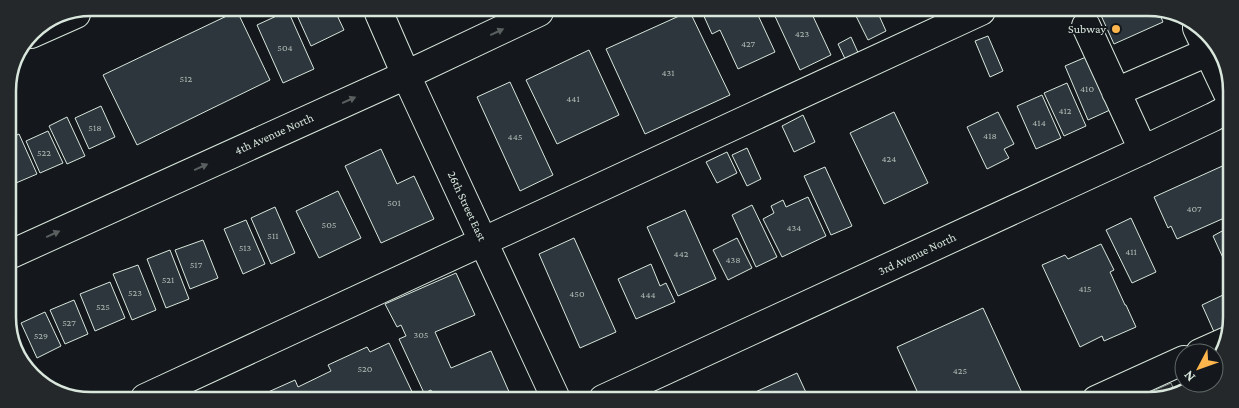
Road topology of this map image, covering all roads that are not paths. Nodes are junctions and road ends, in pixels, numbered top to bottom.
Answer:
1 (380, 16) edge
2 (530, 16) edge
3 (970, 16) edge
4 (1086, 26) dead end
5 (1204, 42) edge
6 (1208, 52) junction
7 (406, 74) junction
8 (1221, 80) edge
9 (1116, 92) junction
10 (1223, 112) edge
11 (1143, 150) junction
12 (483, 242) junction
13 (16, 252) edge
14 (1174, 365) edge
15 (159, 392) edge
16 (553, 392) edge
17 (618, 392) edge
18 (1114, 392) edge

1 - 7 street, 26th Street East
7 -> 2 street, 4th Avenue North
3 - 12 street
4 - 9 street
5 - 6 street
6 - 8 street
6 - 9 street
7 - 12 street, 26th Street East
13 -> 7 street, 4th Avenue North
9 - 11 street
10 - 11 street, 3rd Avenue North
11 - 17 street, 3rd Avenue North
12 - 15 street
12 - 16 street, 26th Street East
14 - 18 street

